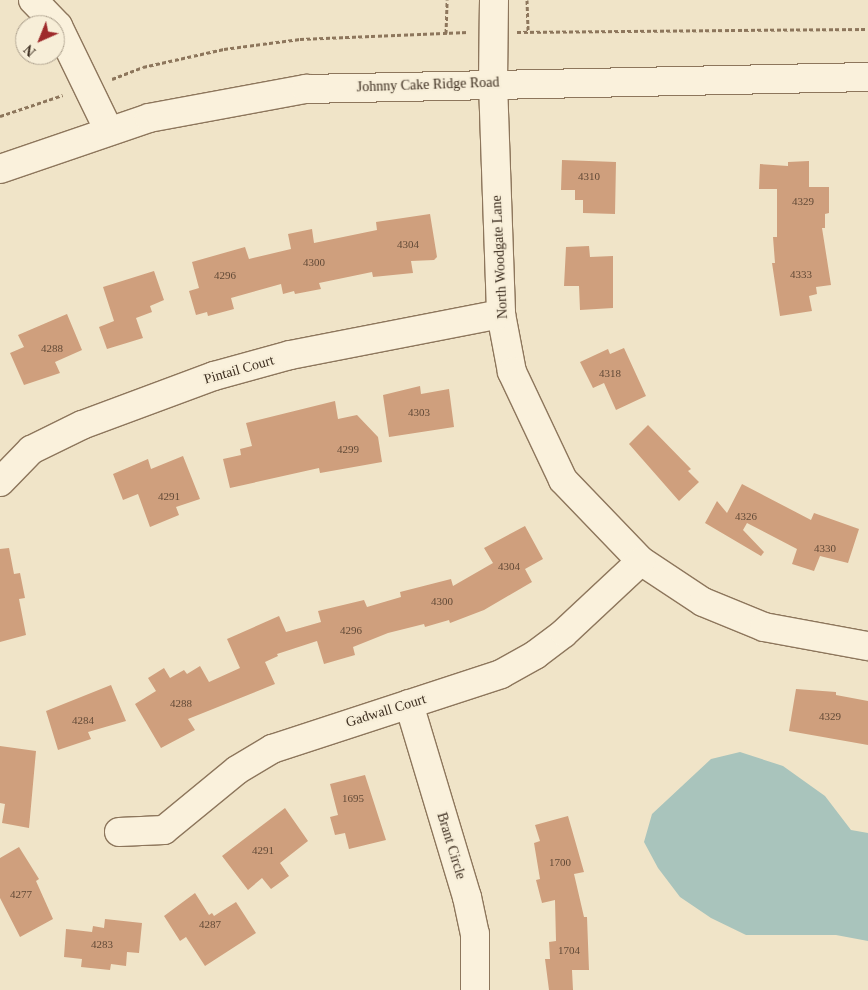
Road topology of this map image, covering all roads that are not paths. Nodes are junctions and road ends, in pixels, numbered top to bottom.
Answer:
1 (33, 0) edge
2 (494, 0) edge
3 (868, 77) edge
4 (493, 83) junction
5 (109, 131) junction
6 (0, 169) edge
7 (501, 314) junction
8 (0, 482) edge
9 (641, 561) junction
10 (868, 646) edge
11 (409, 704) junction
12 (119, 832) dead end
13 (474, 990) edge

1 - 5 street
2 - 4 street, North Woodgate Lane
3 - 4 street, Johnny Cake Ridge Road
4 - 5 street, Johnny Cake Ridge Road
4 - 7 street, North Woodgate Lane
5 - 6 street, Johnny Cake Ridge Road
7 - 8 street, Pintail Court
7 - 9 street, North Woodgate Lane
9 - 10 street, North Woodgate Lane
9 - 11 street, Gadwall Court
11 - 12 street, Gadwall Court
11 - 13 street, Brant Circle

